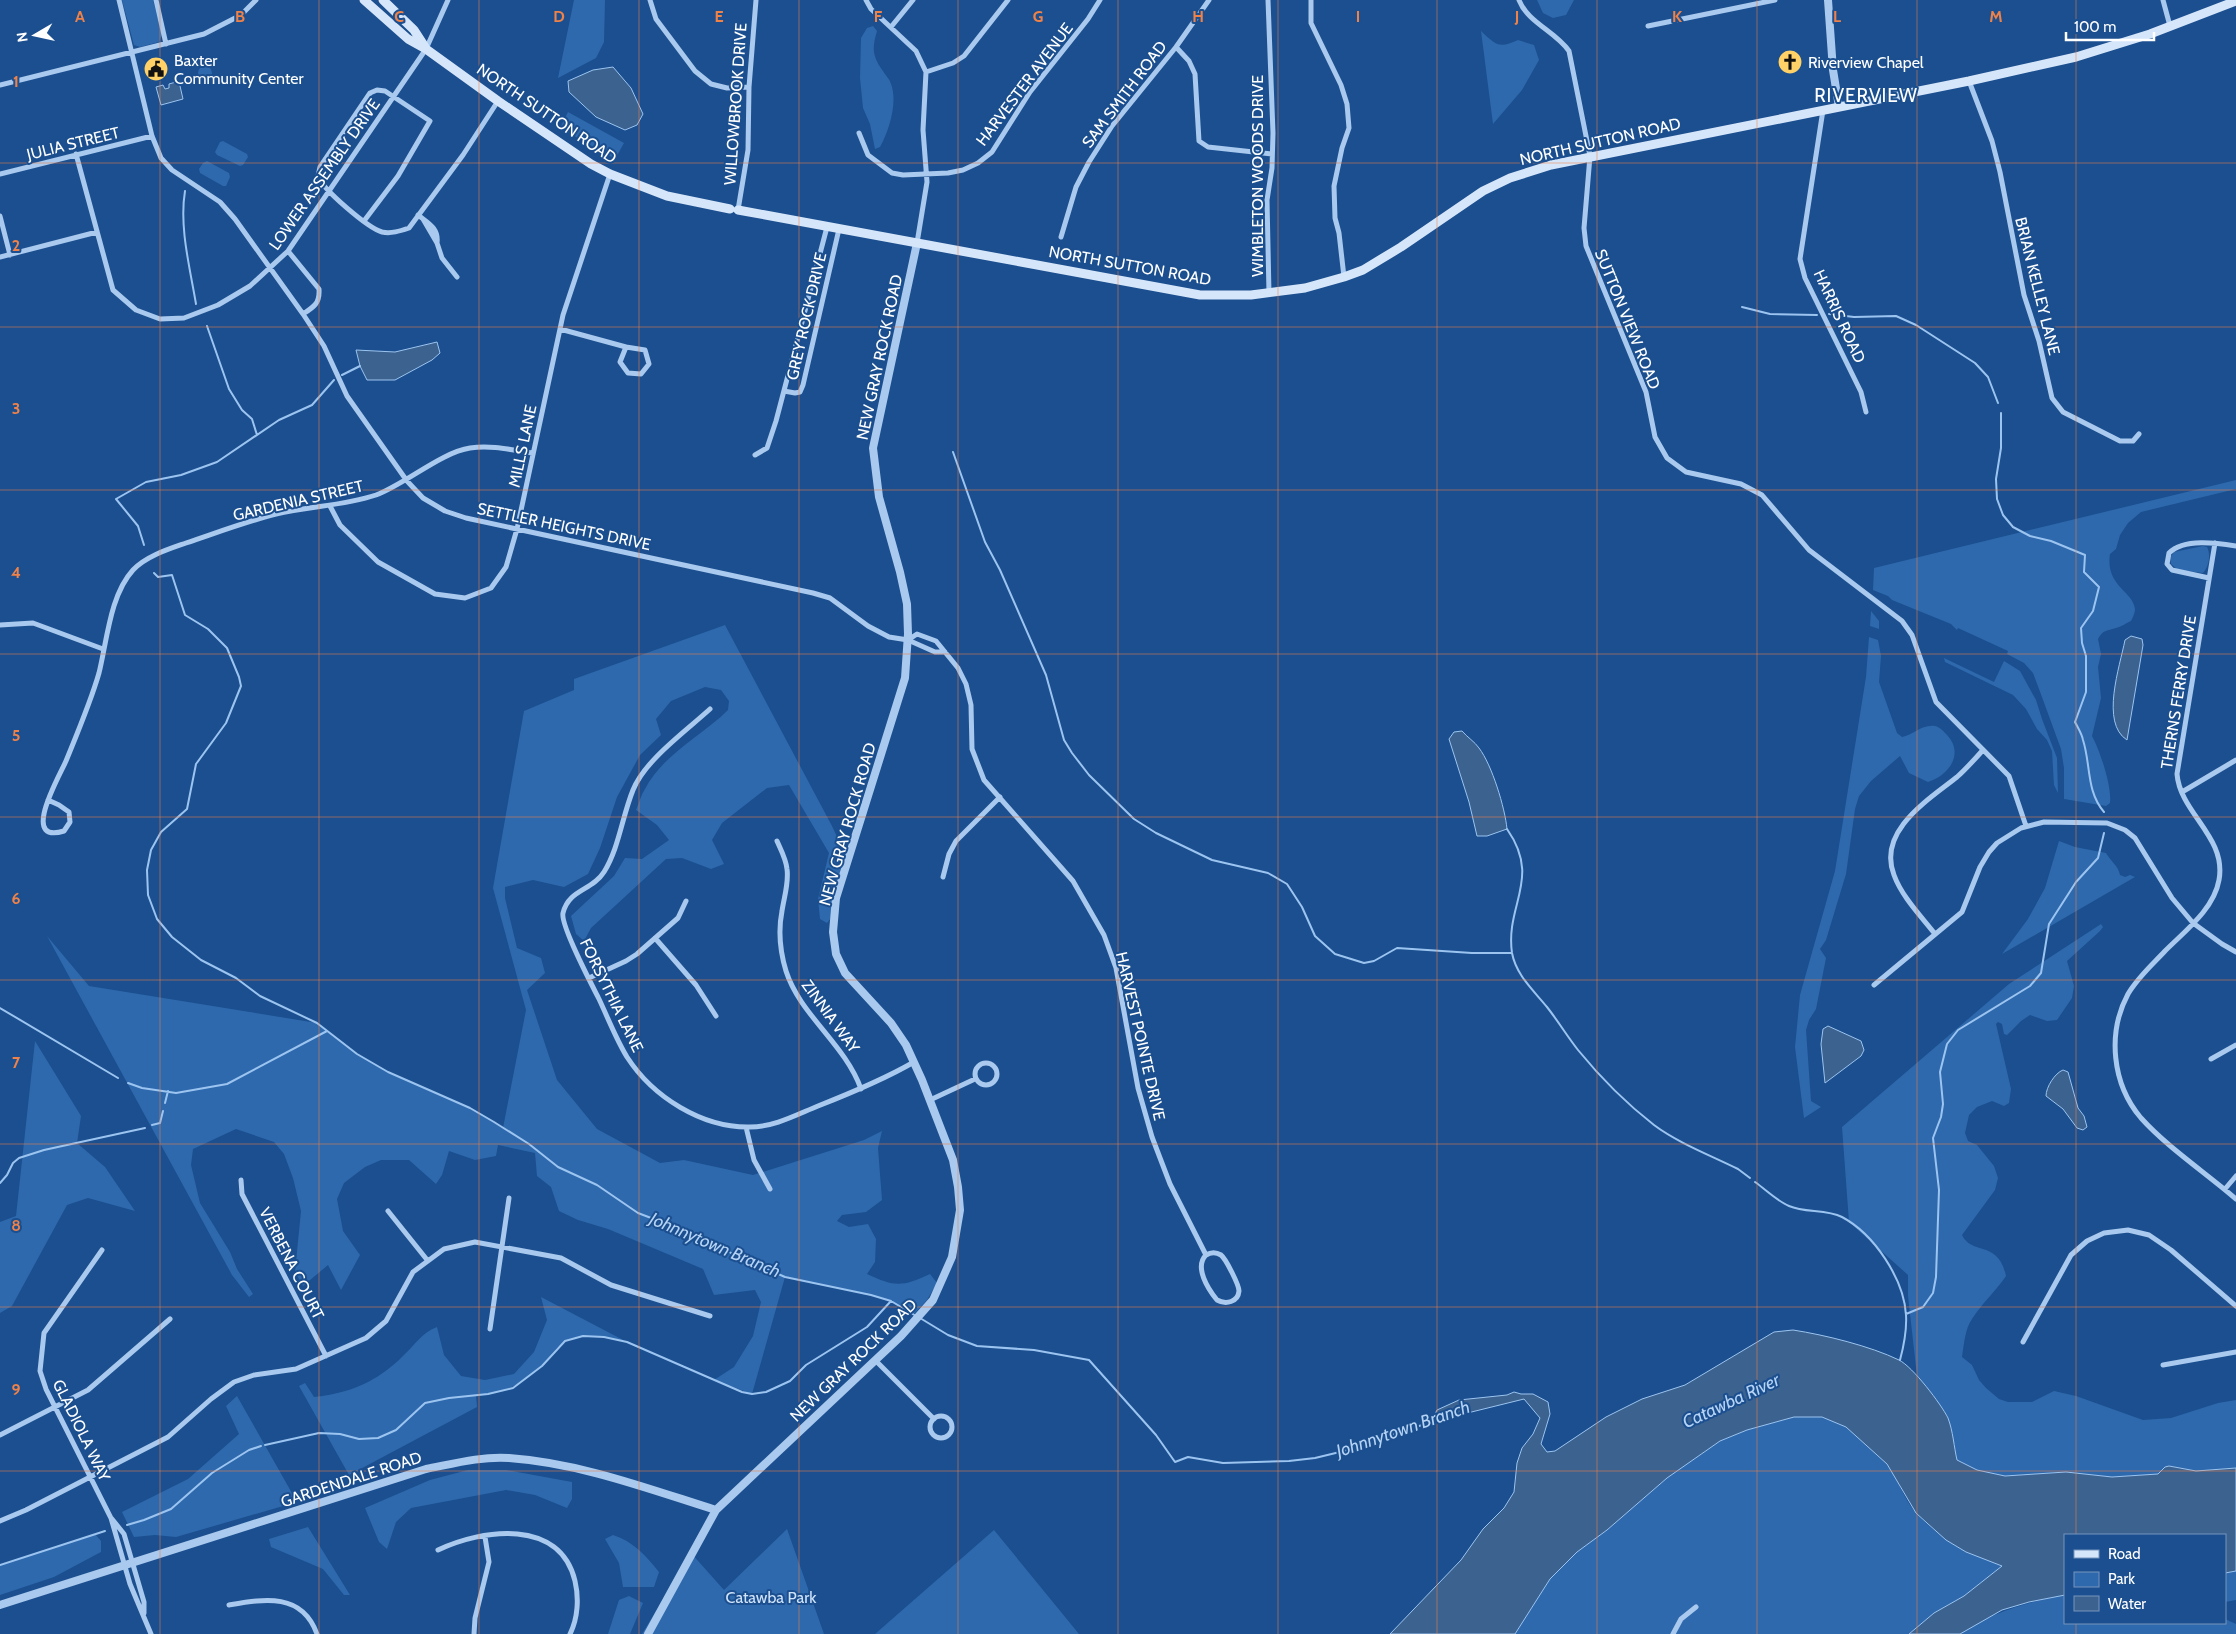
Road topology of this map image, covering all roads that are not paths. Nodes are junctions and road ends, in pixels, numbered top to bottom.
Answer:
1 (119, 0) edge
2 (156, 0) edge
3 (256, 0) edge
4 (364, 0) edge
5 (384, 0) edge
6 (448, 0) edge
7 (650, 0) edge
8 (756, 0) edge
9 (866, 0) edge
10 (913, 0) edge
11 (1008, 0) edge
12 (1100, 0) edge
13 (1209, 0) edge
14 (1268, 0) edge
15 (1311, 0) edge
16 (1519, 0) edge
17 (1775, 0) edge
18 (1828, 0) edge
19 (2163, 0) edge
20 (2236, 1) edge
21 (1648, 26) dead end
22 (2170, 26) junction
23 (891, 27) junction
24 (166, 44) junction
25 (1176, 47) junction
26 (426, 49) junction
27 (132, 52) junction
28 (926, 72) junction
29 (1969, 81) junction
30 (0, 85) edge
31 (749, 88) junction
32 (394, 97) junction
33 (498, 101) junction
34 (1839, 107) junction
35 (1822, 110) junction
36 (859, 133) dead end
37 (152, 136) junction
38 (76, 154) junction
39 (1272, 154) junction
40 (1590, 156) junction
41 (0, 174) edge
42 (610, 174) junction
43 (927, 174) junction
44 (330, 192) junction
45 (734, 210) junction
46 (0, 216) edge
47 (421, 217) junction
48 (364, 221) junction
49 (827, 227) junction
50 (839, 229) junction
51 (97, 232) junction
52 (1061, 237) dead end
53 (917, 243) junction
54 (288, 250) junction
55 (10, 255) junction
56 (0, 257) edge
57 (270, 270) junction
58 (457, 278) dead end
59 (1344, 278) junction
60 (1269, 293) junction
61 (303, 314) junction
62 (560, 329) junction
63 (626, 347) junction
64 (784, 391) junction
65 (1866, 412) dead end
66 (2139, 434) dead end
67 (533, 453) junction
68 (756, 456) dead end
69 (407, 480) junction
70 (330, 506) junction
71 (517, 529) junction
72 (2215, 543) junction
73 (2236, 546) edge
74 (2209, 578) junction
75 (0, 625) edge
76 (908, 640) junction
77 (103, 649) junction
78 (945, 652) junction
79 (710, 709) dead end
80 (1983, 750) junction
81 (2236, 760) edge
82 (2182, 792) junction
83 (1000, 797) junction
84 (48, 800) junction
85 (2026, 826) junction
86 (777, 841) dead end
87 (943, 877) dead end
88 (686, 900) dead end
89 (2193, 922) junction
90 (1935, 934) junction
91 (655, 938) junction
92 (2236, 952) edge
93 (589, 978) junction
94 (1874, 985) dead end
95 (716, 1016) dead end
96 (2236, 1045) edge
97 (2211, 1058) dead end
98 (914, 1062) junction
99 (976, 1079) junction
100 (861, 1089) junction
101 (930, 1100) junction
102 (746, 1127) junction
103 (2236, 1176) edge
104 (241, 1180) dead end
105 (770, 1189) dead end
106 (2224, 1189) junction
107 (509, 1198) dead end
108 (2236, 1199) edge
109 (388, 1211) dead end
110 (502, 1247) junction
111 (102, 1250) dead end
112 (1206, 1255) junction
113 (428, 1261) junction
114 (2236, 1306) edge
115 (710, 1316) dead end
116 (170, 1319) dead end
117 (490, 1329) dead end
118 (2023, 1342) dead end
119 (2236, 1352) edge
120 (326, 1356) junction
121 (876, 1361) junction
122 (2162, 1365) dead end
123 (55, 1407) junction
124 (934, 1418) junction
125 (0, 1436) edge
126 (91, 1478) junction
127 (716, 1510) junction
128 (111, 1518) junction
129 (0, 1521) edge
130 (485, 1537) junction
131 (438, 1550) dead end
132 (129, 1564) junction
133 (229, 1605) dead end
134 (0, 1606) edge
135 (1696, 1607) dead end
136 (151, 1634) edge
137 (317, 1634) edge
138 (474, 1634) edge
139 (570, 1634) edge
140 (648, 1634) edge
141 (1673, 1634) edge

1 - 27 street
2 - 24 street
3 - 24 street
4 - 26 main road, NORTH SUTTON ROAD
5 - 26 main road, NORTH SUTTON ROAD
6 - 26 street, LOWER ASSEMBLY DRIVE
7 - 31 street
8 - 31 street, WILLOWBROOK DRIVE
9 - 23 street
10 - 23 street
11 - 28 street
12 - 43 street, HARVESTER AVENUE
13 - 25 street, SAM SMITH ROAD
14 - 39 street, WIMBLETON WOODS DRIVE
15 - 59 street
16 - 40 street, SUTTON VIEW ROAD
17 - 21 street
18 - 34 street
19 - 22 street
20 - 22 main road, NORTH SUTTON ROAD
22 - 29 main road, NORTH SUTTON ROAD
23 - 28 street
24 - 27 street
25 - 39 street
25 - 52 street, SAM SMITH ROAD
26 - 32 street, LOWER ASSEMBLY DRIVE
26 - 33 main road, NORTH SUTTON ROAD
27 - 30 street
27 - 37 street
28 - 43 street
29 - 34 main road, NORTH SUTTON ROAD
29 - 66 street, BRIAN KELLEY LANE
31 - 45 street, WILLOWBROOK DRIVE
32 - 44 street, LOWER ASSEMBLY DRIVE
32 - 44 street
32 - 48 street
33 - 42 main road, NORTH SUTTON ROAD
33 - 47 street
34 - 35 main road, NORTH SUTTON ROAD
35 - 40 main road, NORTH SUTTON ROAD
35 - 65 street, HARRIS ROAD
36 - 43 street, HARVESTER AVENUE
37 - 38 street, JULIA STREET
37 - 57 street
38 - 41 street, JULIA STREET
38 - 51 street, LOWER ASSEMBLY DRIVE
39 - 60 street, WIMBLETON WOODS DRIVE
40 - 59 main road, NORTH SUTTON ROAD
40 - 80 street, SUTTON VIEW ROAD
42 - 45 main road, NORTH SUTTON ROAD
42 - 62 street, MILLS LANE
43 - 53 street
44 - 48 street
44 - 54 street, LOWER ASSEMBLY DRIVE
45 - 49 main road, NORTH SUTTON ROAD
46 - 55 street
47 - 48 street
47 - 58 street
49 - 50 main road, NORTH SUTTON ROAD
49 - 64 street, GREY ROCK DRIVE
50 - 53 main road, NORTH SUTTON ROAD
50 - 64 street, GREY ROCK DRIVE
51 - 55 street
51 - 57 street, LOWER ASSEMBLY DRIVE
53 - 60 main road, NORTH SUTTON ROAD
53 - 76 street, NEW GRAY ROCK ROAD
54 - 57 street, LOWER ASSEMBLY DRIVE
54 - 61 street
55 - 56 street
57 - 61 street, SETTLER HEIGHTS DRIVE
59 - 60 main road, NORTH SUTTON ROAD
61 - 69 street, SETTLER HEIGHTS DRIVE
62 - 63 street
62 - 67 street, MILLS LANE
63 - 63 street
64 - 68 street, GREY ROCK DRIVE
67 - 69 street, GARDENIA STREET
67 - 71 street, MILLS LANE
69 - 70 street, GARDENIA STREET
69 - 71 street, SETTLER HEIGHTS DRIVE
70 - 71 street, MILLS LANE
70 - 77 street, GARDENIA STREET
71 - 76 street, SETTLER HEIGHTS DRIVE
72 - 73 street
72 - 74 street, THERNS FERRY DRIVE
72 - 74 street
74 - 82 street, THERNS FERRY DRIVE
75 - 77 street
76 - 78 street
76 - 78 street, HARVEST POINTE DRIVE
76 - 98 street, NEW GRAY ROCK ROAD
77 - 84 street, GARDENIA STREET
78 - 83 street, HARVEST POINTE DRIVE
79 - 93 street, FORSYTHIA LANE
80 - 85 street, SUTTON VIEW ROAD
80 - 90 street
81 - 82 street
82 - 89 street, THERNS FERRY DRIVE
83 - 87 street
83 - 112 street, HARVEST POINTE DRIVE
84 - 84 street, GARDENIA STREET
85 - 89 street
85 - 90 street
86 - 100 street, ZINNIA WAY
88 - 91 street
89 - 92 street
89 - 106 street, THERNS FERRY DRIVE
90 - 94 street
91 - 93 street
91 - 95 street
93 - 102 street, FORSYTHIA LANE
96 - 97 street
98 - 100 street, FORSYTHIA LANE
98 - 101 street, NEW GRAY ROCK ROAD
99 - 99 street
99 - 101 street
100 - 102 street, FORSYTHIA LANE
101 - 121 street, NEW GRAY ROCK ROAD
102 - 105 street
103 - 106 street
104 - 120 street, VERBENA COURT
106 - 108 street, THERNS FERRY DRIVE
107 - 110 street
109 - 113 street
110 - 113 street
110 - 115 street
110 - 117 street
111 - 123 street, GLADIOLA WAY
112 - 112 street
113 - 120 street
114 - 118 street
116 - 123 street
119 - 122 street
120 - 126 street
121 - 124 street
121 - 127 street, NEW GRAY ROCK ROAD
123 - 125 street
123 - 126 street, GLADIOLA WAY
124 - 124 street
126 - 128 street, GLADIOLA WAY
126 - 129 street
127 - 132 street, GARDENDALE ROAD
127 - 140 street, NEW GRAY ROCK ROAD
128 - 132 street, GLADIOLA WAY
128 - 132 street, GLADIOLA WAY
130 - 131 street
130 - 138 street
130 - 139 street
132 - 134 street, GARDENDALE ROAD
132 - 136 street
133 - 137 street
135 - 141 street

